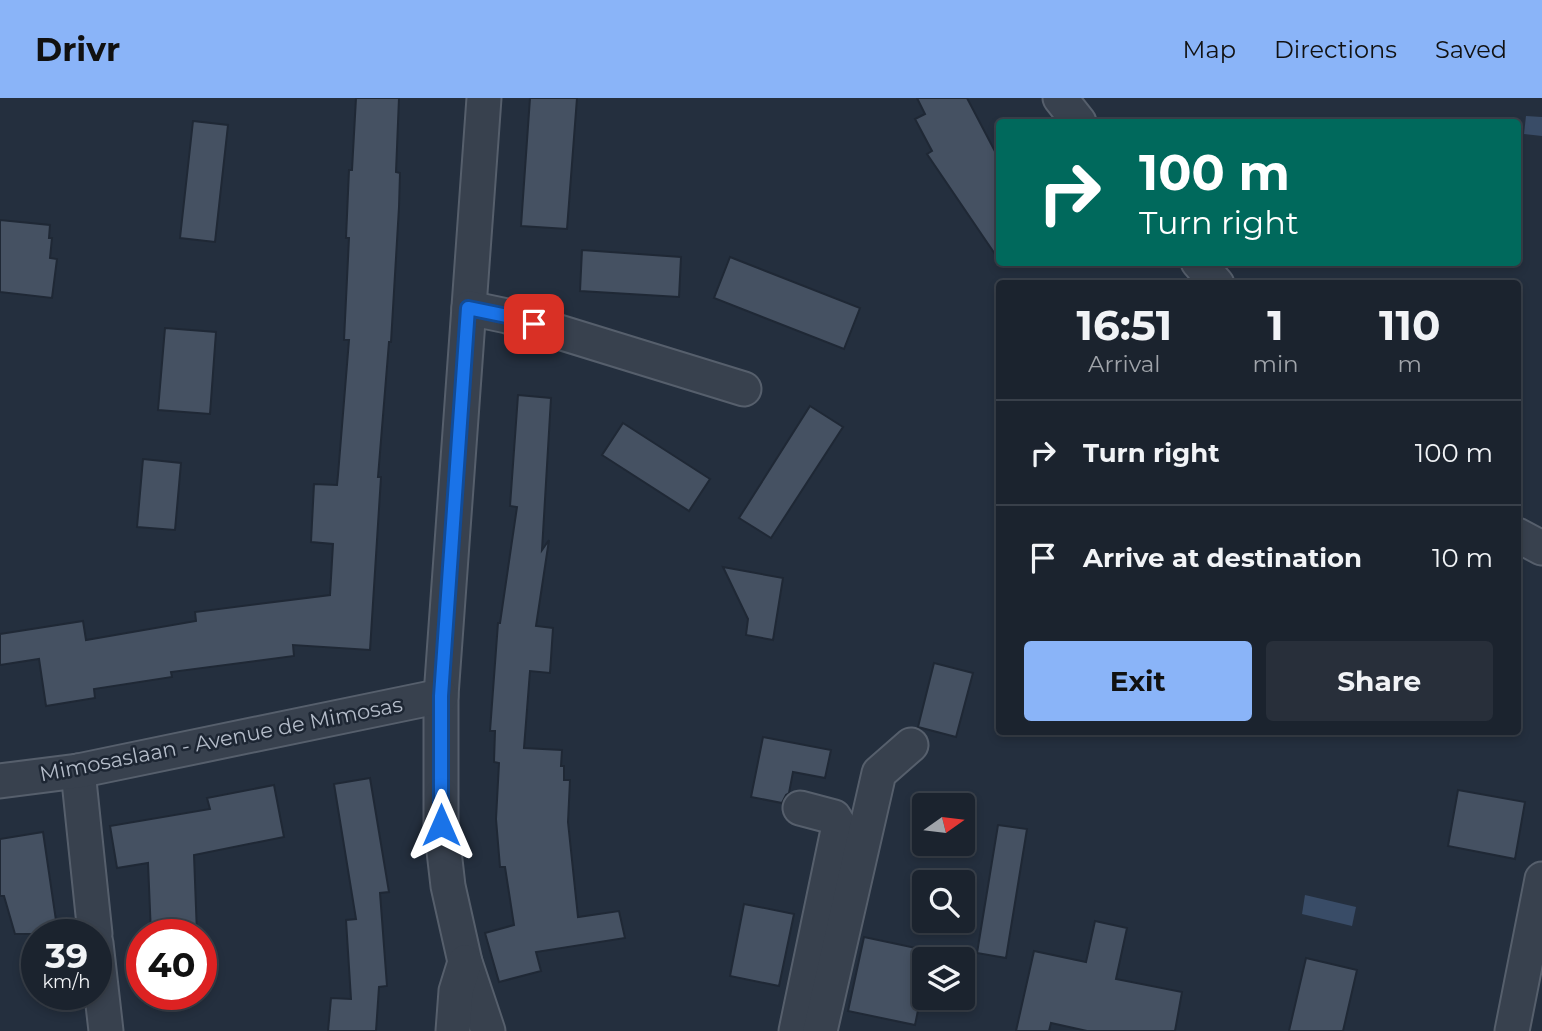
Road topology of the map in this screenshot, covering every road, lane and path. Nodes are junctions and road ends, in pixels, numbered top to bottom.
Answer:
1 (484, 98) edge
2 (1060, 98) edge
3 (1077, 119) edge
4 (1201, 266) edge
5 (1214, 280) edge
6 (468, 308) junction
7 (744, 389) dead end
8 (1521, 537) edge
9 (1542, 548) edge
10 (441, 696) junction
11 (911, 745) dead end
12 (78, 771) junction
13 (0, 781) edge
14 (800, 808) dead end
15 (1542, 879) edge
16 (93, 919) edge
17 (465, 962) junction
18 (104, 1010) edge
19 (106, 1031) edge
20 (453, 1031) edge
21 (488, 1031) edge
22 (796, 1031) edge
23 (820, 1031) edge
24 (1513, 1031) edge

1 - 6 street
2 - 3 street
4 - 5 street
6 - 7 street
6 - 10 street
8 - 9 street
10 - 12 street, Mimosaslaan - Avenue de Mimosas
10 - 17 street
11 - 23 street
12 - 13 street, Mimosaslaan - Avenue de Mimosas
12 - 16 street
14 - 22 street
15 - 24 street
17 - 20 street
17 - 21 street
18 - 19 street

